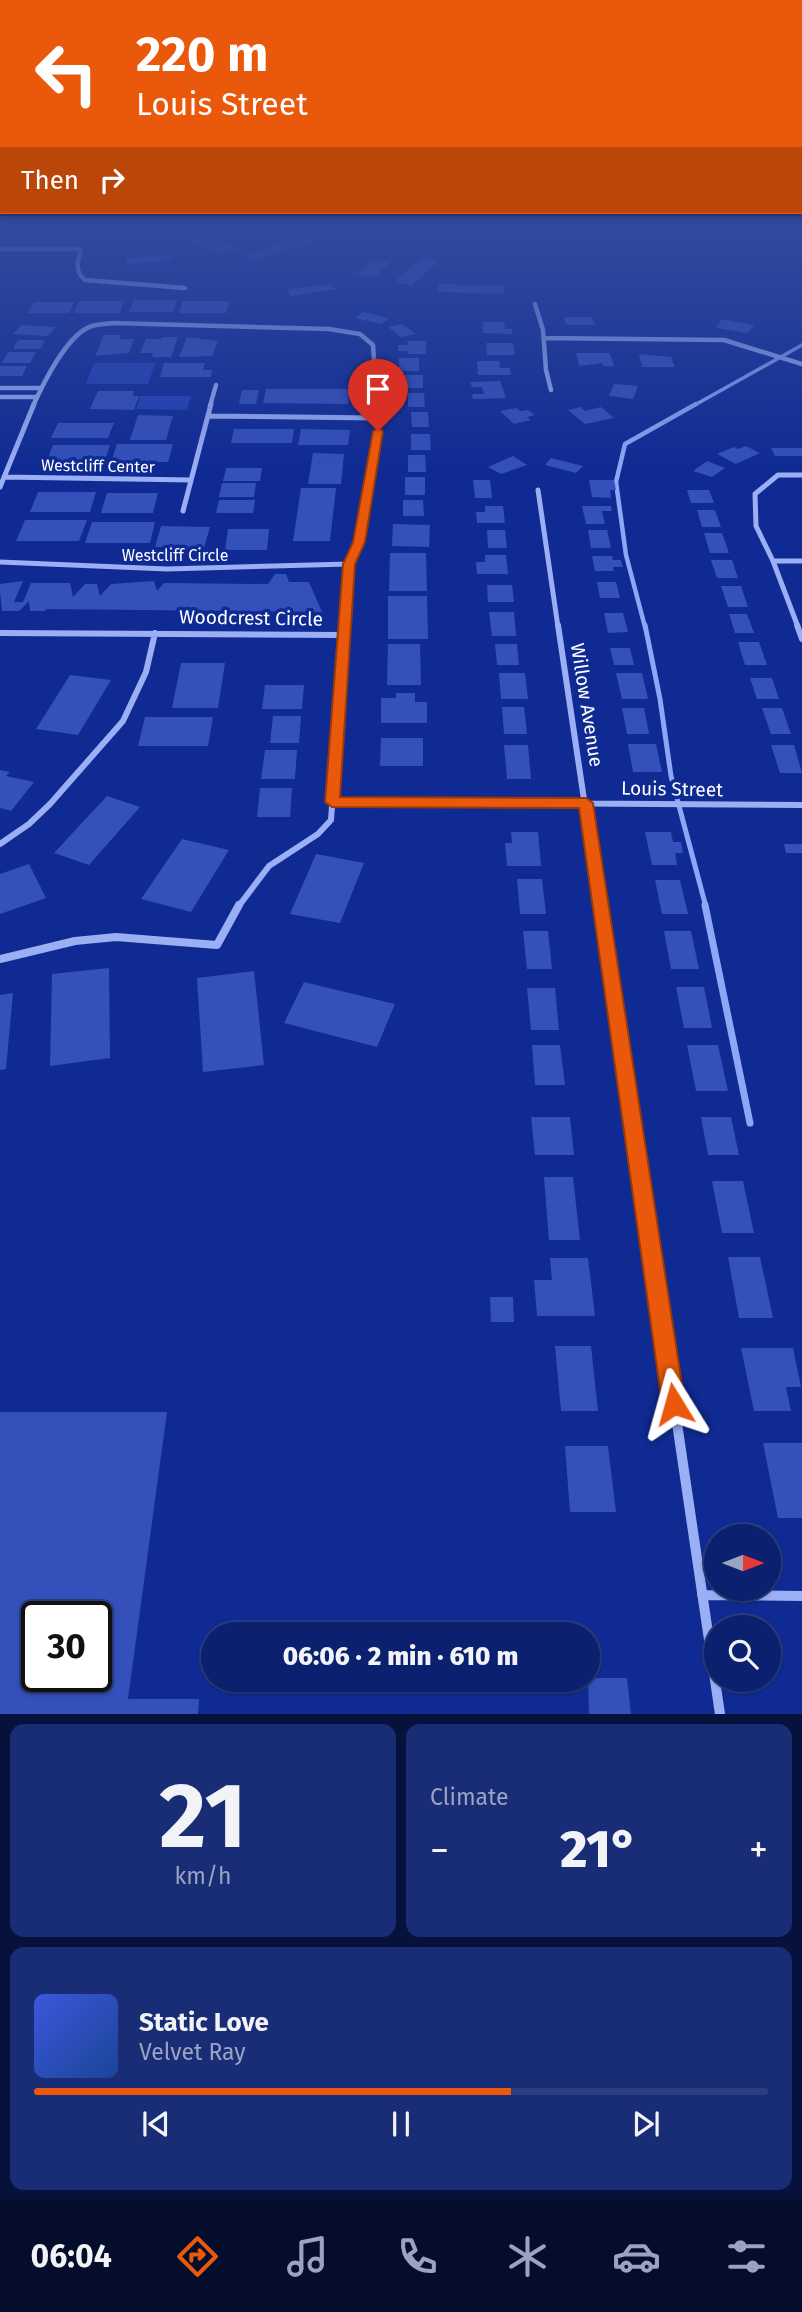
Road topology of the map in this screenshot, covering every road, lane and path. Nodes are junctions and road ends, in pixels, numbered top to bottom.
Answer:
1 (537, 311) edge
2 (544, 338) junction
3 (802, 364) edge
4 (216, 385) dead end
5 (0, 388) edge
6 (41, 388) junction
7 (551, 390) dead end
8 (0, 397) edge
9 (37, 397) junction
10 (208, 416) junction
11 (376, 418) junction
12 (802, 475) edge
13 (4, 477) junction
14 (191, 480) junction
15 (0, 487) edge
16 (538, 491) dead end
17 (183, 511) dead end
18 (773, 561) junction
19 (802, 561) edge
20 (0, 562) edge
21 (349, 564) junction
22 (0, 632) edge
23 (155, 632) junction
24 (344, 635) junction
25 (802, 639) edge
26 (332, 802) junction
27 (586, 803) junction
28 (802, 805) edge
29 (0, 844) edge
30 (0, 960) edge
31 (702, 1595) junction
32 (802, 1595) edge
33 (720, 1713) edge

1 - 2 street
2 - 3 street
2 - 7 street
4 - 10 street
5 - 6 street
6 - 9 street
6 - 11 street
8 - 9 street
9 - 13 street
10 - 11 street
10 - 14 street
11 - 21 street
12 - 18 street
13 - 14 street, Westcliff Center
13 - 15 street
14 - 17 street
16 - 27 street, Willow Avenue
18 - 19 street
18 - 25 street
20 - 21 street, Westcliff Circle
21 - 24 street
22 - 23 street, Woodcrest Circle
23 - 24 street, Woodcrest Circle
23 - 29 street
24 - 26 street, Woodcrest Circle
26 - 27 street, Louis Street
26 - 30 street, Woodcrest Circle
27 - 28 street, Louis Street
27 - 31 street, Willow Avenue
31 - 32 street
31 - 33 street, Willow Avenue

